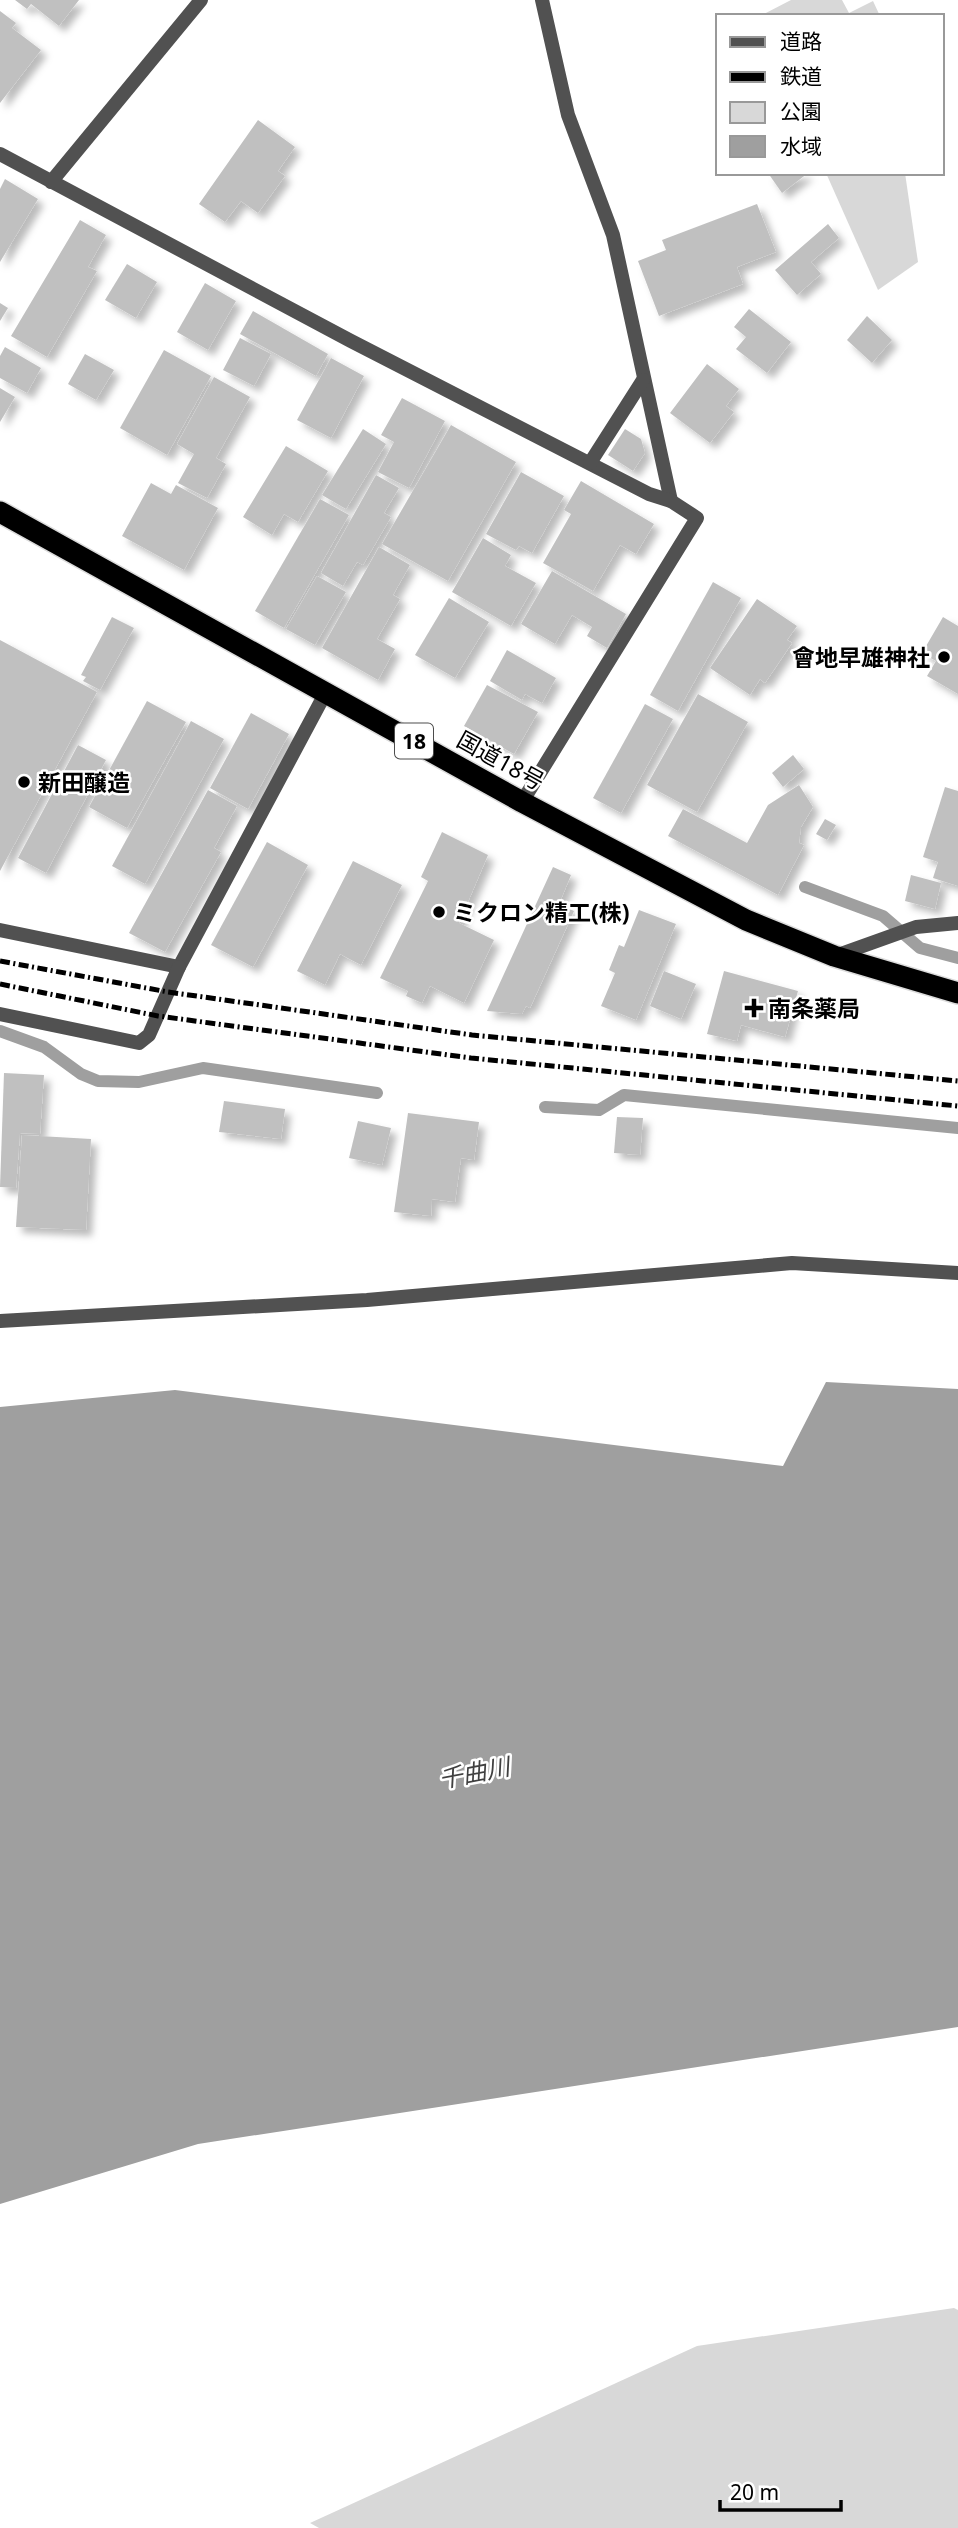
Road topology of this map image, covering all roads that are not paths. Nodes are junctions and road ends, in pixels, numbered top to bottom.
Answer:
1 (201, 0) edge
2 (542, 0) edge
3 (0, 154) edge
4 (51, 182) junction
5 (643, 380) junction
6 (590, 463) junction
7 (671, 501) junction
8 (0, 512) edge
9 (326, 692) junction
10 (522, 802) junction
11 (958, 923) edge
12 (0, 930) edge
13 (834, 956) junction
14 (179, 967) junction
15 (958, 993) edge
16 (0, 1014) edge
17 (958, 1273) edge
18 (0, 1321) edge

1 - 4 street
2 - 5 street
3 - 4 street
4 - 6 street
5 - 6 street
5 - 7 street
6 - 7 street
7 - 10 street
8 - 9 highway, 国道18号 / 18
9 - 10 highway, 国道18号 / 18
9 - 14 street
10 - 13 highway, 国道18号 / 18
11 - 13 street
12 - 14 street
13 - 15 highway, 国道18号 / 18
14 - 16 street
17 - 18 street

